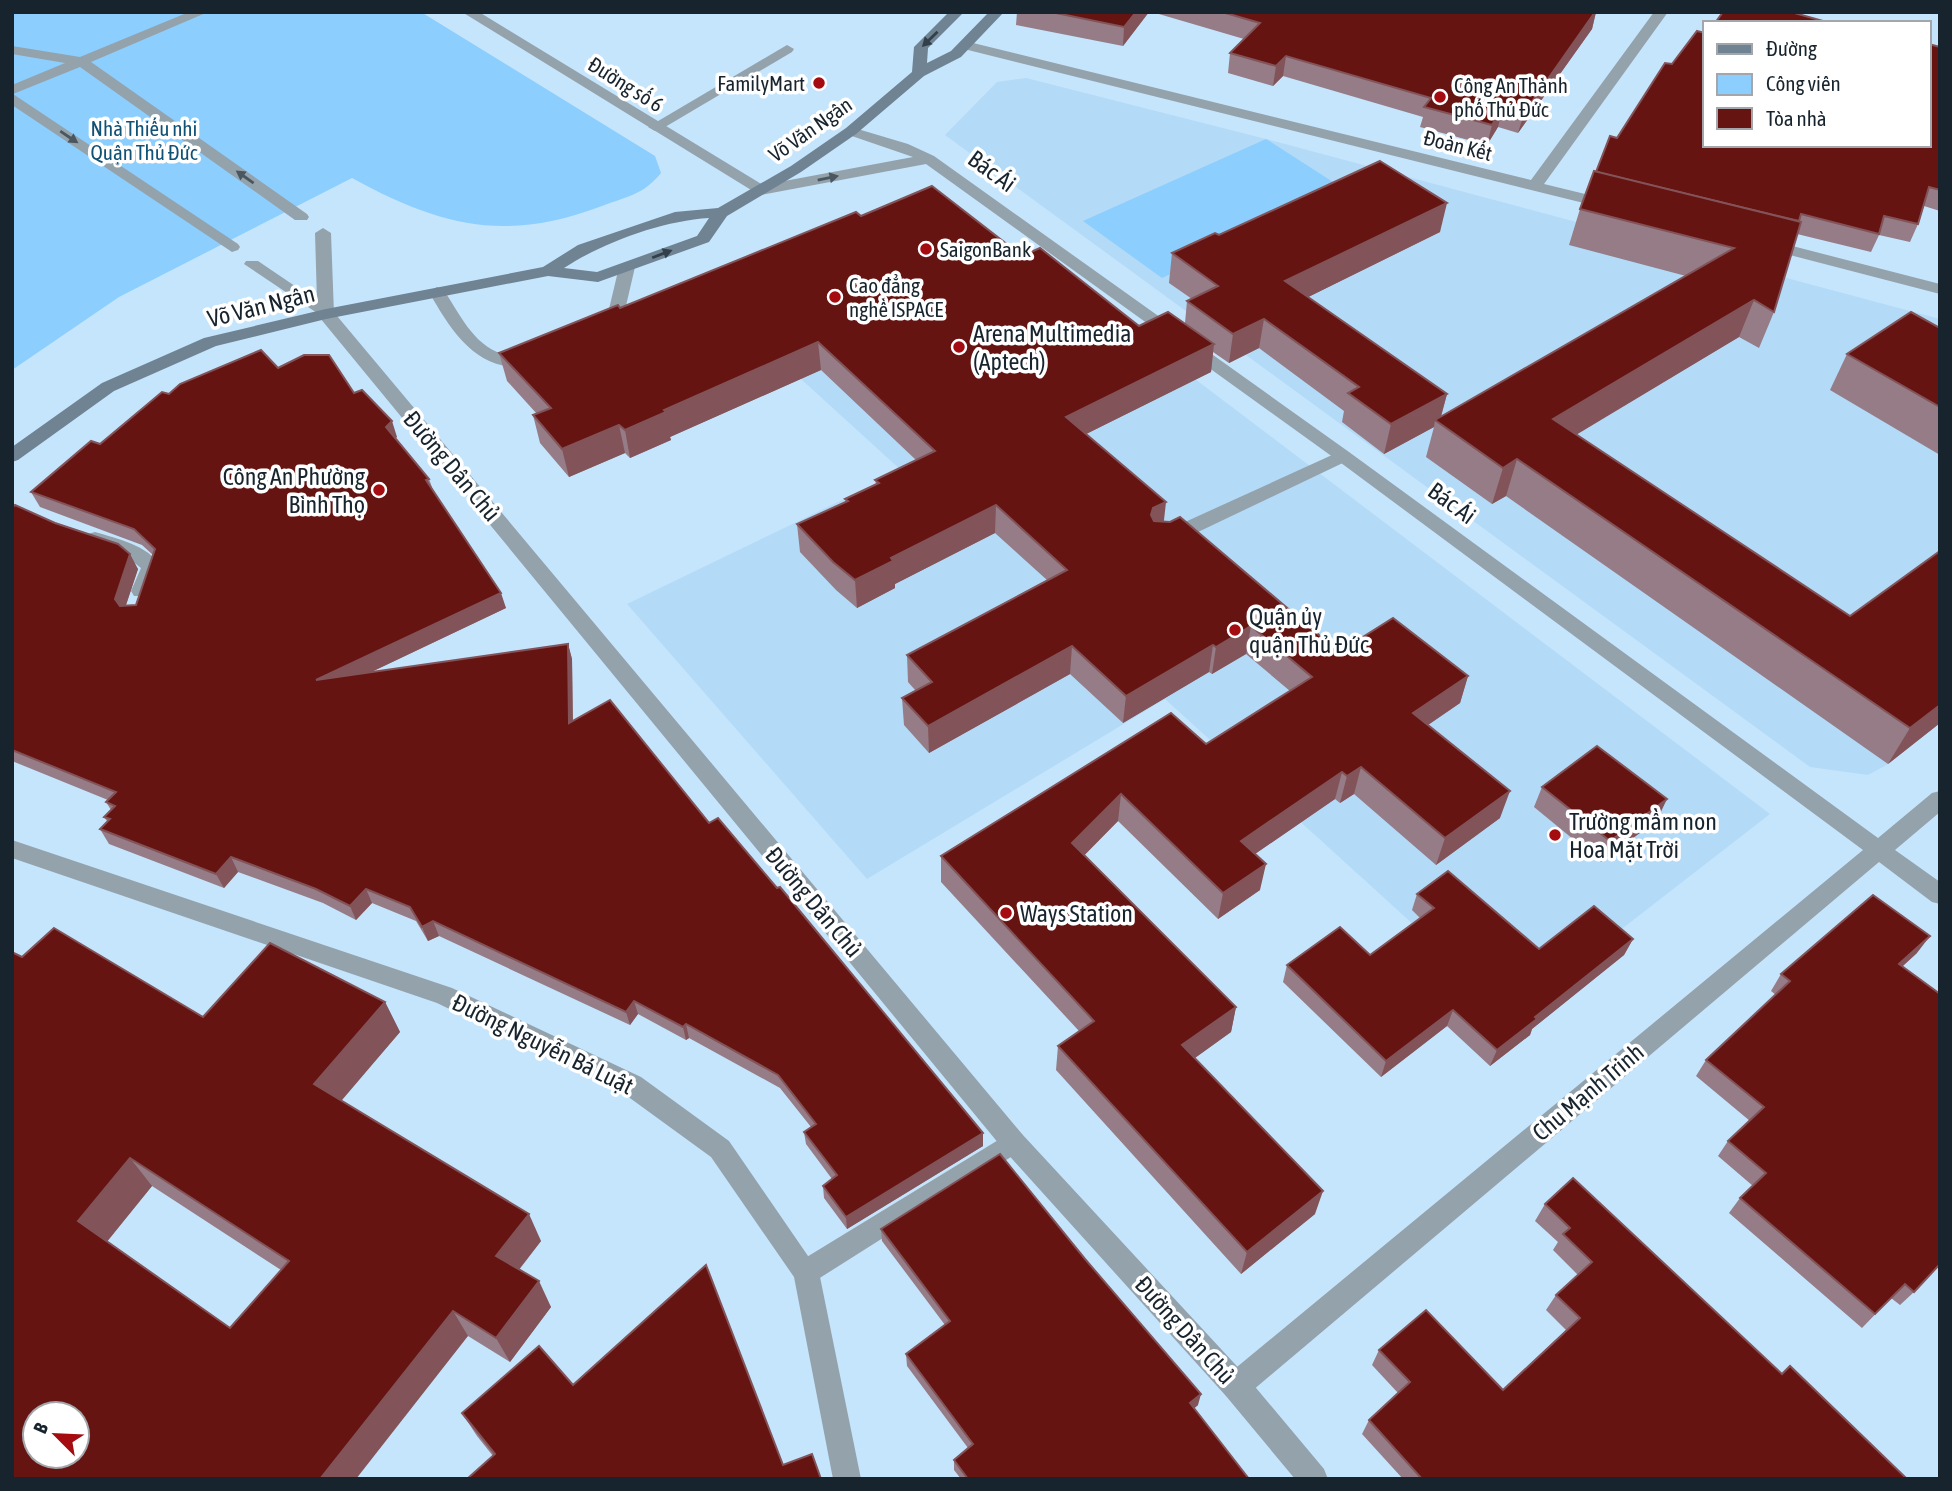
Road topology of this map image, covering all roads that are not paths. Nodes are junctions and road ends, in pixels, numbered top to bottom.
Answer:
1 (201, 12) edge
2 (469, 12) edge
3 (957, 12) edge
4 (997, 12) edge
5 (1661, 12) edge
6 (965, 45) junction
7 (787, 49) dead end
8 (12, 50) edge
9 (80, 61) junction
10 (919, 73) junction
11 (12, 90) edge
12 (12, 98) edge
13 (654, 127) junction
14 (851, 131) junction
15 (929, 159) junction
16 (1535, 186) junction
17 (761, 190) junction
18 (1629, 210) edge
19 (721, 213) junction
20 (301, 216) dead end
21 (323, 233) dead end
22 (1751, 241) edge
23 (232, 247) dead end
24 (252, 264) dead end
25 (627, 267) junction
26 (548, 271) junction
27 (1940, 289) edge
28 (437, 292) junction
29 (326, 314) junction
30 (584, 337) edge
31 (548, 353) edge
32 (12, 456) edge
33 (1343, 456) junction
34 (71, 531) edge
35 (1160, 542) edge
36 (135, 613) edge
37 (1940, 799) edge
38 (12, 849) edge
39 (1880, 849) junction
40 (1940, 895) edge
41 (1013, 1142) junction
42 (806, 1272) junction
43 (1236, 1386) junction
44 (847, 1479) edge
45 (1314, 1479) edge

1 - 9 street
2 - 13 street, Đường số 6
3 -> 10 main road
4 - 6 main road, Võ Văn Ngân
5 - 16 street
6 - 10 main road, Võ Văn Ngân
6 - 16 street, Đoàn Kết
7 - 13 street
8 - 9 street
9 - 11 street
20 -> 9 street
10 - 14 main road, Võ Văn Ngân
12 -> 23 street
13 - 17 street, Đường số 6
14 - 15 street, Bác Ái
14 - 17 main road, Võ Văn Ngân
17 -> 15 street, Bác Ái
15 - 33 street, Bác Ái
16 - 18 street, Đoàn Kết
17 - 19 main road, Võ Văn Ngân
25 -> 19 main road, Võ Văn Ngân
19 - 26 main road, Võ Văn Ngân
21 - 29 street
22 - 27 street
24 - 29 street, Đường Dân Chủ
25 - 26 main road, Võ Văn Ngân
25 - 30 street
26 - 28 main road, Võ Văn Ngân
28 - 29 main road, Võ Văn Ngân
28 - 31 street
29 - 32 main road, Võ Văn Ngân
29 - 41 street, Đường Dân Chủ
33 - 35 street
33 - 39 street, Bác Ái
34 - 36 street
37 - 39 street, Chu Mạnh Trinh
38 - 42 street, Đường Nguyễn Bá Luật
39 - 40 street, Bác Ái
39 - 43 street, Chu Mạnh Trinh
41 - 42 street
41 - 43 street, Đường Dân Chủ
42 - 44 street, Đường Nguyễn Bá Luật
43 - 45 street, Đường Dân Chủ

